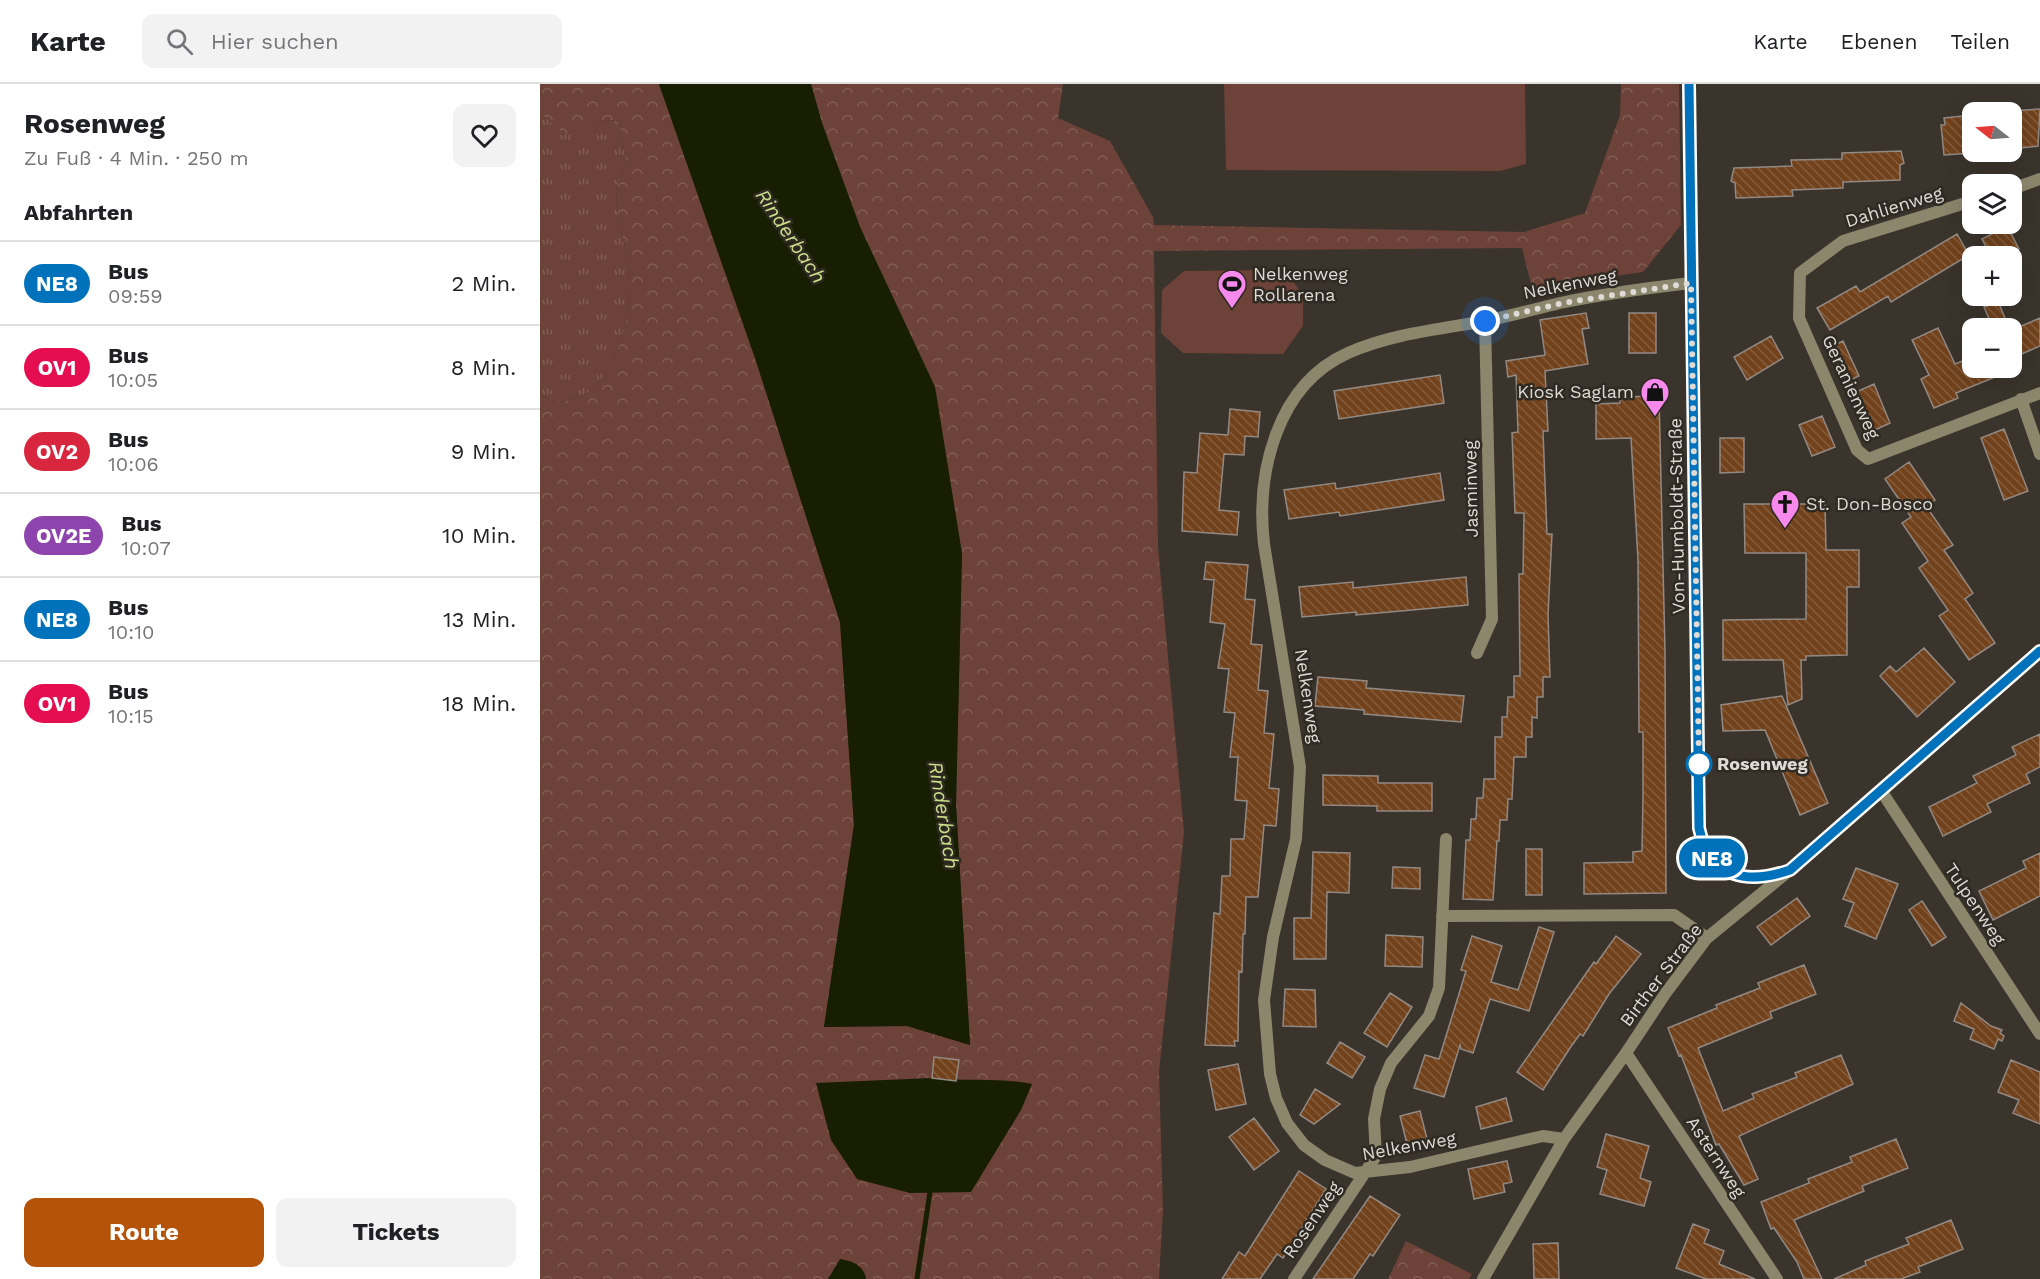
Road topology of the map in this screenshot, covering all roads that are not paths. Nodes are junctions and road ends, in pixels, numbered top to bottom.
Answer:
1 (1689, 84) edge
2 (2040, 179) edge
3 (2022, 185) edge
4 (1962, 204) edge
5 (1800, 273) joint
6 (1691, 283) junction
7 (1485, 321) junction
8 (2040, 393) edge
9 (2021, 399) junction
10 (2040, 454) edge
11 (2040, 651) edge
12 (1477, 653) dead end
13 (1882, 792) junction
14 (1446, 839) dead end
15 (1790, 870) junction
16 (1442, 916) junction
17 (1707, 939) junction
18 (2040, 1034) edge
19 (1626, 1053) junction
20 (1564, 1139) junction
21 (1365, 1173) junction
22 (1294, 1279) edge
23 (1483, 1279) edge
24 (1777, 1279) edge

1 - 6 street, Von-Humboldt-Straße
2 - 3 street
4 - 5 street, Dahlienweg
5 - 9 street, Geranienweg
6 - 7 street, Nelkenweg
6 - 15 street, Von-Humboldt-Straße
7 - 12 street, Jasminweg
7 - 21 street, Nelkenweg
8 - 9 street, Geranienweg
9 - 10 street
11 - 13 street, Birther Straße
13 - 15 street, Birther Straße
13 - 18 street, Tulpenweg
14 - 16 street, Rosenweg
15 - 17 street, Birther Straße
16 - 17 street
16 - 21 street, Rosenweg
17 - 19 street, Birther Straße
19 - 20 street, Birther Straße
19 - 24 street, Asternweg
20 - 21 street, Nelkenweg
20 - 23 street, Birther Straße
21 - 22 street, Rosenweg

